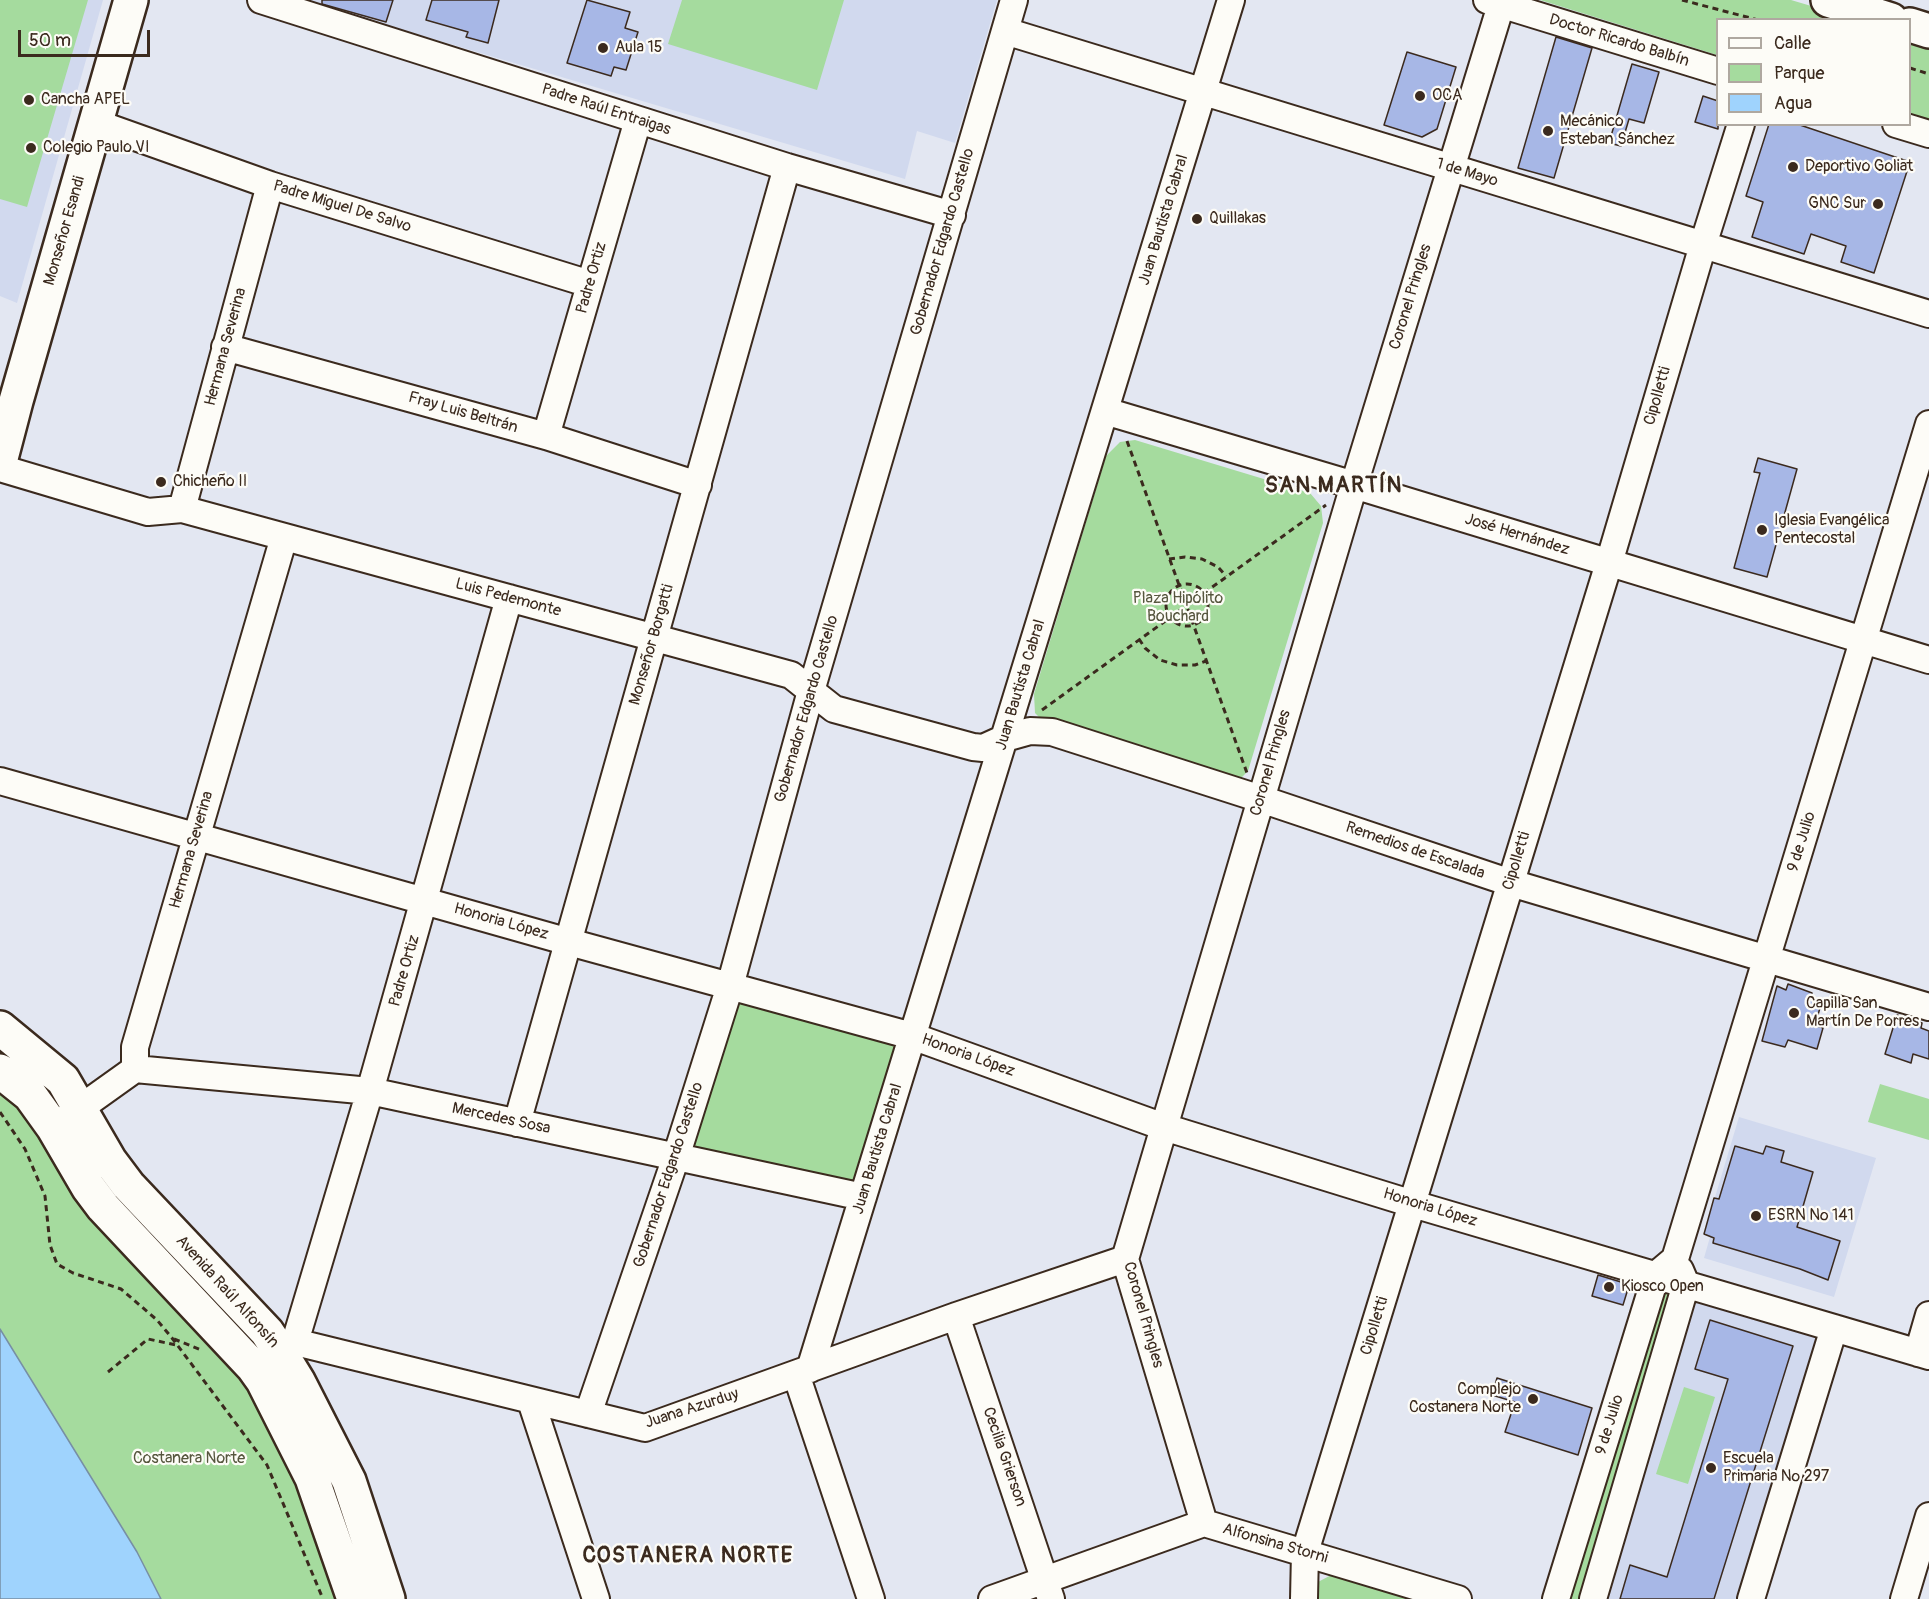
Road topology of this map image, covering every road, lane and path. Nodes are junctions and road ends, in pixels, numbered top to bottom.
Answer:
1 (132, 0) edge
2 (261, 0) edge
3 (1014, 0) edge
4 (1231, 0) edge
5 (1682, 0) edge
6 (1828, 0) edge
7 (1494, 2) edge
8 (1750, 18) edge
9 (1885, 18) edge
10 (1911, 25) edge
11 (1005, 31) junction
12 (1929, 31) edge
13 (1911, 68) edge
14 (1716, 70) edge
15 (1929, 74) edge
16 (1203, 92) junction
17 (638, 120) junction
18 (96, 123) junction
19 (1740, 126) edge
20 (1903, 126) edge
21 (1929, 134) edge
22 (787, 167) junction
23 (1451, 168) junction
24 (270, 185) junction
25 (952, 215) junction
26 (1703, 245) junction
27 (590, 284) junction
28 (1929, 314) edge
29 (225, 347) junction
30 (8, 399) edge
31 (1111, 413) junction
32 (1929, 424) edge
33 (546, 436) junction
34 (0, 462) edge
35 (0, 468) edge
36 (698, 485) junction
37 (1354, 485) junction
38 (182, 509) junction
39 (284, 537) junction
40 (1169, 560) junction
41 (1610, 563) junction
42 (1226, 576) junction
43 (1178, 585) junction
44 (1204, 592) junction
45 (509, 598) junction
46 (1185, 605) junction
47 (1170, 617) junction
48 (1193, 625) junction
49 (653, 637) junction
50 (1139, 639) junction
51 (1864, 640) junction
52 (1929, 660) edge
53 (1206, 661) junction
54 (811, 691) junction
55 (1035, 715) dead end
56 (1005, 738) junction
57 (0, 781) edge
58 (1258, 798) junction
59 (195, 837) junction
60 (1511, 883) junction
61 (425, 901) junction
62 (569, 942) junction
63 (1767, 958) junction
64 (730, 986) junction
65 (1929, 1007) edge
66 (0, 1028) edge
67 (912, 1036) junction
68 (135, 1069) junction
69 (0, 1071) edge
70 (370, 1092) junction
71 (0, 1112) edge
72 (66, 1118) junction
73 (517, 1123) junction
74 (1164, 1127) junction
75 (675, 1157) junction
76 (863, 1197) junction
77 (1413, 1203) junction
78 (1125, 1259) junction
79 (1665, 1267) junction
80 (1686, 1284) junction
81 (1929, 1315) edge
82 (956, 1316) junction
83 (1834, 1328) junction
84 (177, 1345) junction
85 (276, 1353) junction
86 (1923, 1354) edge
87 (108, 1372) dead end
88 (803, 1372) junction
89 (531, 1401) junction
90 (588, 1414) junction
91 (1929, 1516) edge
92 (1204, 1523) junction
93 (1305, 1552) junction
94 (1048, 1590) edge
95 (323, 1599) edge
96 (354, 1599) edge
97 (388, 1599) edge
98 (596, 1599) edge
99 (871, 1599) edge
100 (992, 1599) edge
101 (1304, 1599) edge
102 (1458, 1599) edge
103 (1556, 1599) edge
104 (1593, 1599) edge
105 (1751, 1599) edge
106 (1904, 1599) edge

1 - 18 main road, Monseñor Esandi
2 - 17 street, Padre Raúl Entraigas
3 - 11 street, Gobernador Edgardo Castello
4 - 16 street, Juan Bautista Cabral
5 - 8 path
6 - 9 main road
7 - 14 street, Doctor Ricardo Balbín
7 - 23 street, Coronel Pringles
10 - 12 main road
11 - 16 street, 1 de Mayo
11 - 25 street, Gobernador Edgardo Castello
13 - 15 path
16 - 23 street, 1 de Mayo
16 - 31 street, Juan Bautista Cabral
17 - 22 street, Padre Raúl Entraigas
17 - 27 street, Padre Ortiz
18 - 24 street, Padre Miguel De Salvo
18 - 30 main road, Monseñor Esandi
19 - 26 street, Cipolletti
20 - 21 street
22 - 25 street, Padre Raúl Entraigas
22 - 36 street, Monseñor Borgatti
23 - 26 street, 1 de Mayo
23 - 37 street, Coronel Pringles
24 - 27 street, Padre Miguel De Salvo
24 - 29 street, Hermana Severina
25 - 54 street, Gobernador Edgardo Castello
26 - 28 street, 1 de Mayo
26 - 41 street, Cipolletti
27 - 33 street, Padre Ortiz
29 - 33 street, Fray Luis Beltrán
29 - 38 street, Hermana Severina
30 - 34 main road, Monseñor Esandi
31 - 37 street, José Hernández
31 - 40 path
31 - 56 street, Juan Bautista Cabral
32 - 51 street, 9 de Julio
33 - 36 street, Fray Luis Beltrán
35 - 38 street, Luis Pedemonte
36 - 49 street, Monseñor Borgatti
37 - 41 street, José Hernández
37 - 42 path
37 - 58 street, Coronel Pringles
38 - 39 street, Luis Pedemonte
39 - 45 street, Luis Pedemonte
39 - 59 street, Hermana Severina
40 - 42 path
40 - 43 path
41 - 51 street, José Hernández
41 - 60 street, Cipolletti
42 - 44 path
43 - 44 path
43 - 46 path
43 - 47 path
44 - 46 path
44 - 48 path
45 - 49 street, Luis Pedemonte
45 - 61 street, Padre Ortiz
46 - 47 path
46 - 48 path
47 - 48 path
47 - 50 path
48 - 53 path
49 - 54 street, Luis Pedemonte
49 - 62 street, Monseñor Borgatti
50 - 53 path
50 - 55 path
51 - 52 street, José Hernández
51 - 63 street, 9 de Julio
53 - 58 path
54 - 56 street, Luis Pedemonte
54 - 64 street, Gobernador Edgardo Castello
56 - 58 street, Remedios de Escalada
56 - 67 street, Juan Bautista Cabral
57 - 59 street, Honoria López
58 - 60 street, Remedios de Escalada
58 - 74 street, Coronel Pringles
59 - 61 street, Honoria López
59 - 68 street, Hermana Severina
60 - 63 street, Remedios de Escalada
60 - 77 street, Cipolletti
61 - 62 street, Honoria López
61 - 70 street, Padre Ortiz
62 - 64 street, Honoria López
62 - 73 street, Monseñor Borgatti
63 - 65 street, Remedios de Escalada
63 - 79 street, 9 de Julio
64 - 67 street, Honoria López
64 - 75 street, Gobernador Edgardo Castello
66 - 72 main road, Avenida Raúl Alfonsín
67 - 74 street, Honoria López
67 - 76 street, Juan Bautista Cabral
68 - 70 street, Mercedes Sosa
68 - 72 street
69 - 72 main road, Avenida Raúl Alfonsín
70 - 73 street, Mercedes Sosa
70 - 85 street, Padre Ortiz
71 - 84 path
72 - 85 main road, Avenida Raúl Alfonsín
73 - 75 street, Mercedes Sosa
74 - 77 street, Honoria López
74 - 78 street, Coronel Pringles
75 - 76 street, Mercedes Sosa
75 - 90 street, Gobernador Edgardo Castello
76 - 88 street, Juan Bautista Cabral
77 - 79 street, Honoria López
77 - 93 street, Cipolletti
78 - 82 street, Juana Azurduy
78 - 92 street, Coronel Pringles
79 - 80 street, Honoria López
79 - 103 street, 9 de Julio
80 - 83 street, Honoria López
80 - 104 street, 9 de Julio
81 - 86 street
82 - 88 street, Juana Azurduy
82 - 94 street, Cecilia Grierson
83 - 86 street, Honoria López
83 - 105 street
84 - 87 path
84 - 95 path
85 - 89 street, Juana Azurduy
85 - 96 main road, Avenida Raúl Alfonsín
85 - 97 main road, Avenida Raúl Alfonsín
88 - 90 street, Juana Azurduy
88 - 99 street
89 - 90 street, Juana Azurduy
89 - 98 street
91 - 106 street
92 - 93 street, Alfonsina Storni
92 - 94 street, Alfonsina Storni
93 - 101 street, Cipolletti
93 - 102 street, Alfonsina Storni
94 - 100 street, Alfonsina Storni

